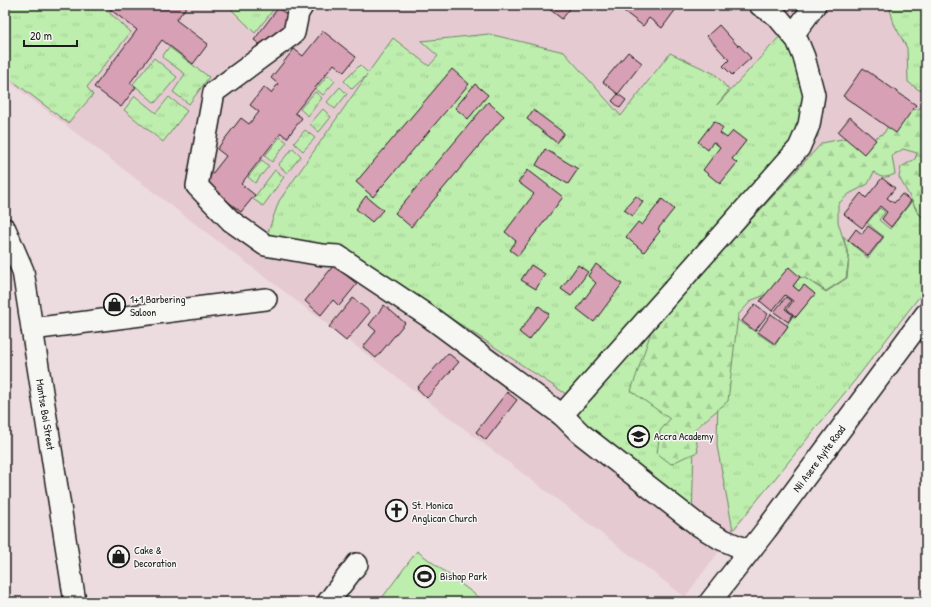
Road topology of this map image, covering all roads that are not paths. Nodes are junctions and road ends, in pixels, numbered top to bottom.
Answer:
1 (303, 5) edge
2 (760, 5) edge
3 (815, 5) edge
4 (793, 35) junction
5 (5, 230) edge
6 (266, 299) dead end
7 (926, 314) edge
8 (32, 329) junction
9 (562, 415) junction
10 (749, 551) junction
11 (357, 564) dead end
12 (75, 602) edge
13 (328, 602) edge
14 (710, 602) edge

1 - 9 street
2 - 4 street
3 - 4 street
4 - 9 street
5 - 8 street, Mantse Boi Street
6 - 8 street
7 - 10 street, Nii Asere Ayite Road
8 - 12 street, Mantse Boi Street
9 - 10 street
10 - 14 street, Nii Asere Ayite Road
11 - 13 street

